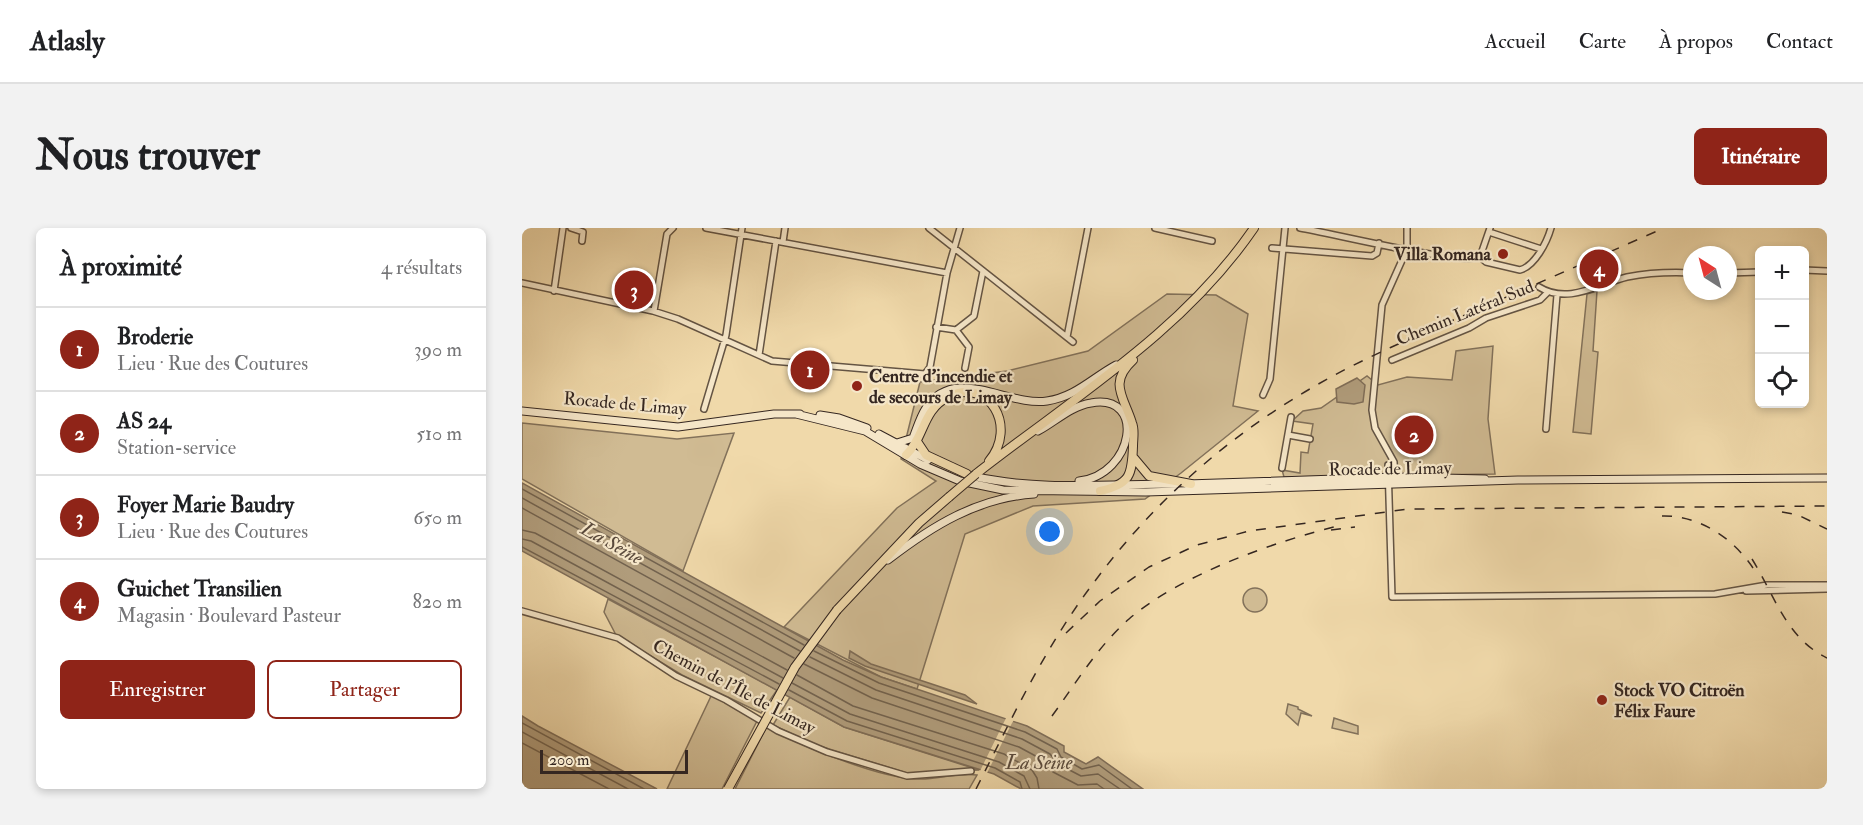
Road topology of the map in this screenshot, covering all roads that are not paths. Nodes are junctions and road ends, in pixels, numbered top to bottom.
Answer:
1 (563, 228) edge
2 (571, 228) edge
3 (673, 228) edge
4 (706, 228) edge
5 (785, 228) edge
6 (929, 228) edge
7 (960, 228) edge
8 (1088, 228) edge
9 (1155, 228) edge
10 (1254, 228) edge
11 (1285, 228) edge
12 (1300, 228) edge
13 (1407, 228) edge
14 (1551, 228) edge
15 (1490, 230) edge
16 (741, 231) edge
17 (780, 241) junction
18 (1212, 241) dead end
19 (582, 242) dead end
20 (1379, 243) junction
21 (1272, 248) dead end
22 (955, 249) junction
23 (1407, 249) junction
24 (1541, 249) junction
25 (1283, 251) junction
26 (1480, 257) junction
27 (1809, 270) edge
28 (983, 271) junction
29 (1827, 271) edge
30 (1755, 272) edge
31 (947, 273) junction
32 (1683, 273) edge
33 (1737, 273) edge
34 (522, 283) edge
35 (1539, 287) dead end
36 (554, 291) junction
37 (1548, 292) junction
38 (1557, 295) junction
39 (654, 311) junction
40 (936, 327) junction
41 (956, 330) junction
42 (1067, 336) junction
43 (1154, 338) junction
44 (724, 340) junction
45 (1072, 342) dead end
46 (759, 355) junction
47 (1125, 360) junction
48 (1392, 360) dead end
49 (965, 368) dead end
50 (1263, 395) dead end
51 (704, 409) dead end
52 (522, 411) edge
53 (796, 414) junction
54 (1291, 417) dead end
55 (1546, 429) dead end
56 (1288, 435) junction
57 (1027, 437) junction
58 (1310, 439) dead end
59 (915, 441) junction
60 (897, 443) junction
61 (909, 453) junction
62 (1133, 457) junction
63 (1391, 458) junction
64 (1388, 465) junction
65 (1282, 468) dead end
66 (974, 474) junction
67 (1378, 478) junction
68 (1827, 478) edge
69 (1392, 480) junction
70 (1041, 484) junction
71 (1122, 484) junction
72 (1191, 484) junction
73 (1081, 491) junction
74 (1100, 491) junction
75 (867, 577) junction
76 (1827, 587) edge
77 (522, 611) edge
78 (971, 771) dead end
79 (729, 789) edge

1 - 36 street
2 - 19 street
3 - 39 street
4 - 16 street
5 - 17 street
6 - 22 street
7 - 22 street
8 - 42 street
9 - 18 street
10 - 43 main road
11 - 25 street
12 - 20 street
13 - 23 street
14 - 24 street
15 - 24 street
15 - 26 street
16 - 17 street
16 - 44 street
17 - 31 street
17 - 46 street
20 - 23 street
20 - 25 street
21 - 25 street
22 - 28 street
22 - 31 street
23 - 26 street
23 - 63 street
24 - 26 street
25 - 50 street
27 - 29 street
28 - 41 street
28 - 42 street
30 - 33 street
31 - 40 street
32 - 38 street
34 - 36 street
35 - 37 street
36 - 39 street
37 - 38 street
37 - 48 street, Chemin Latéral Sud
38 - 55 street
39 - 44 street
40 - 41 street
40 - 46 street
41 - 49 street
42 - 45 street
43 - 47 main road
43 - 62 main road
44 - 46 street
44 - 51 street
47 - 57 main road
47 - 59 main road
52 - 53 main road, Rocade de Limay
53 - 60 main road, Rocade de Limay
53 - 61 main road, Rocade de Limay
54 - 56 street
56 - 58 street
56 - 65 street
57 - 66 main road
57 - 70 main road
59 - 60 main road
59 - 61 main road
59 - 66 main road
59 - 66 main road
60 - 61 main road, Rocade de Limay
61 - 66 main road, Rocade de Limay
61 - 73 main road, Rocade de Limay
62 - 71 main road
62 - 72 main road
63 - 64 street
63 - 69 street
64 - 67 street
64 - 69 street
66 - 70 main road, Rocade de Limay
66 - 75 main road, bridge
67 - 69 main road, Rocade de Limay
67 - 72 main road, Rocade de Limay
68 - 69 main road, Rocade de Limay
69 - 74 main road, Rocade de Limay
69 - 76 street
70 - 71 main road, Rocade de Limay
71 - 72 main road, Rocade de Limay
71 - 74 main road
73 - 74 main road, Rocade de Limay
73 - 75 main road
75 - 79 main road, bridge
77 - 78 street, Chemin de l'Île de Limay

